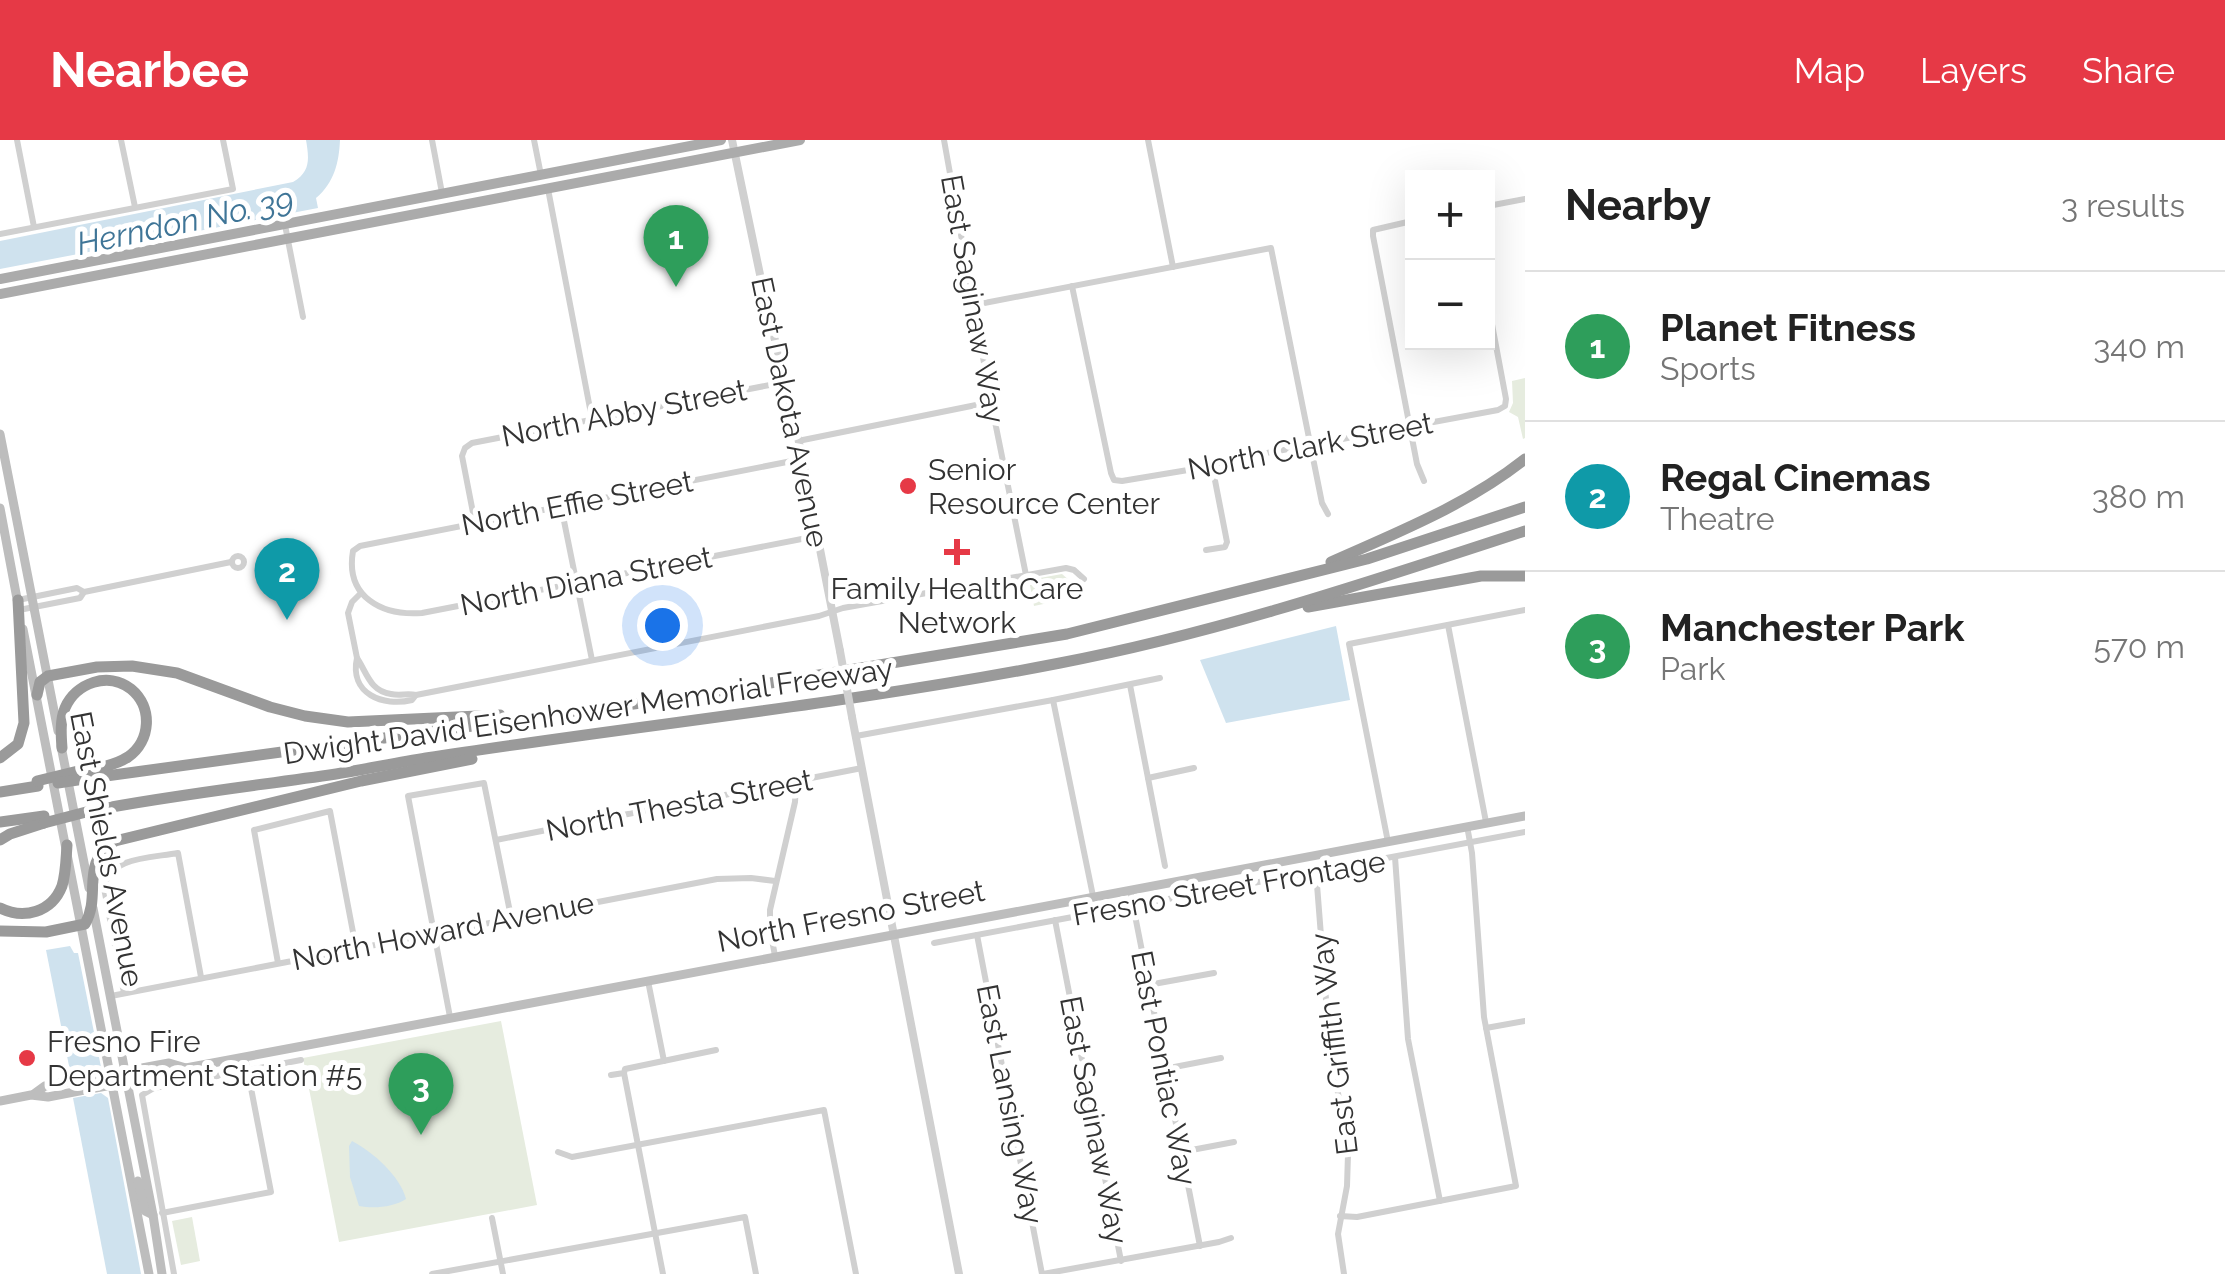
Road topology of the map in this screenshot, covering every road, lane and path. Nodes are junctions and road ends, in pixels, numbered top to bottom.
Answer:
1 (17, 140) edge
2 (121, 140) edge
3 (223, 140) edge
4 (432, 140) edge
5 (534, 140) edge
6 (721, 140) edge
7 (800, 140) edge
8 (944, 140) edge
9 (1148, 140) edge
10 (734, 146) edge
11 (592, 165) junction
12 (541, 175) junction
13 (548, 188) junction
14 (442, 194) junction
15 (1525, 199) edge
16 (472, 203) junction
17 (1495, 205) edge
18 (135, 208) junction
19 (373, 222) junction
20 (1405, 223) edge
21 (285, 224) junction
22 (34, 227) junction
23 (0, 234) edge
24 (288, 238) junction
25 (1172, 267) junction
26 (0, 279) edge
27 (1072, 286) junction
28 (0, 294) edge
29 (974, 305) junction
30 (302, 317) dead end
31 (1495, 340) edge
32 (786, 382) junction
33 (990, 402) junction
34 (592, 419) junction
35 (1409, 426) junction
36 (0, 434) edge
37 (798, 441) junction
38 (1311, 445) junction
39 (802, 459) junction
40 (1525, 459) edge
41 (1212, 464) junction
42 (1424, 480) dead end
43 (561, 506) junction
44 (1525, 507) edge
45 (0, 508) edge
46 (1328, 514) dead end
47 (475, 523) junction
48 (1525, 531) edge
49 (817, 536) junction
50 (1206, 550) dead end
51 (231, 562) dead end
52 (1026, 576) junction
53 (1525, 576) edge
54 (1295, 578) junction
55 (1084, 579) dead end
56 (576, 583) junction
57 (360, 593) junction
58 (32, 602) junction
59 (18, 605) junction
60 (1525, 610) edge
61 (832, 612) junction
62 (1259, 614) junction
63 (1448, 625) junction
64 (592, 660) junction
65 (48, 676) junction
66 (1160, 678) dead end
67 (1130, 685) junction
68 (37, 695) junction
69 (1053, 700) junction
70 (574, 710) junction
71 (856, 736) junction
72 (574, 738) junction
73 (62, 748) junction
74 (0, 758) edge
75 (862, 768) junction
76 (1194, 768) dead end
77 (83, 775) junction
78 (1148, 778) junction
79 (796, 783) junction
80 (0, 791) edge
81 (1525, 816) edge
82 (44, 819) junction
83 (0, 822) edge
84 (1486, 822) junction
85 (1467, 826) junction
86 (1525, 832) edge
87 (0, 840) edge
88 (496, 840) junction
89 (1388, 842) junction
90 (1470, 843) junction
91 (67, 845) junction
92 (1395, 857) junction
93 (1164, 866) dead end
94 (1316, 872) junction
95 (775, 881) junction
96 (1130, 889) junction
97 (1093, 896) junction
98 (1132, 906) junction
99 (93, 907) junction
100 (0, 908) edge
101 (511, 918) junction
102 (1055, 920) junction
103 (82, 926) junction
104 (0, 931) edge
105 (433, 933) junction
106 (895, 934) junction
107 (977, 934) junction
108 (934, 943) dead end
109 (356, 948) junction
110 (774, 956) junction
111 (278, 963) junction
112 (1214, 973) dead end
113 (200, 977) junction
114 (648, 980) junction
115 (1148, 985) junction
116 (124, 993) junction
117 (111, 996) junction
118 (450, 1016) junction
119 (1525, 1021) edge
120 (1486, 1028) junction
121 (716, 1050) dead end
122 (245, 1057) junction
123 (1221, 1058) dead end
124 (301, 1060) dead end
125 (664, 1061) junction
126 (1164, 1069) junction
127 (248, 1071) junction
128 (624, 1073) junction
129 (611, 1076) dead end
130 (127, 1077) junction
131 (112, 1079) junction
132 (0, 1099) edge
133 (1234, 1142) dead end
134 (638, 1145) junction
135 (126, 1150) junction
136 (558, 1152) dead end
137 (1181, 1152) junction
138 (1440, 1202) junction
139 (158, 1214) junction
140 (1340, 1216) junction
141 (492, 1218) dead end
142 (655, 1233) junction
143 (1231, 1238) dead end
144 (1200, 1246) junction
145 (500, 1261) junction
146 (1121, 1261) junction
147 (149, 1274) edge
148 (162, 1274) edge
149 (174, 1274) edge
150 (432, 1274) edge
151 (503, 1274) edge
152 (663, 1274) edge
153 (756, 1274) edge
154 (856, 1274) edge
155 (959, 1274) edge
156 (1042, 1274) edge
157 (1344, 1274) edge

1 - 22 street
2 - 18 street
3 - 18 street
4 - 14 street
5 - 12 street
6 - 11 main road
7 - 10 main road
8 - 29 street, East Saginaw Way
9 - 25 street
10 - 13 main road
10 - 32 street, East Dakota Avenue
11 - 12 main road
11 - 13 main road
12 - 14 main road
12 - 16 main road
13 - 16 main road
13 - 34 street
14 - 19 main road
14 - 21 main road
15 - 17 street
16 - 19 main road
18 - 22 street
19 - 24 main road
20 - 35 street
21 - 24 street
21 - 26 main road
22 - 23 street
24 - 28 main road
24 - 30 street
25 - 27 street
25 - 38 street
27 - 29 street
27 - 41 street, North Clark Street
29 - 33 street, East Saginaw Way
31 - 35 street, North Clark Street
32 - 34 street, North Abby Street
32 - 37 street, East Dakota Avenue
33 - 37 street
33 - 52 street, East Saginaw Way
34 - 47 street, North Abby Street
35 - 38 street, North Clark Street
35 - 42 street
36 - 58 main road, East Shields Avenue
37 - 39 street, East Dakota Avenue
38 - 41 street, North Clark Street
38 - 46 street
39 - 43 street, North Effie Street
39 - 49 street, East Dakota Avenue
40 - 54 highway
41 - 50 street
43 - 47 street, North Effie Street
43 - 56 street
44 - 54 highway, Dwight David Eisenhower Memorial Freeway
45 - 59 main road, East Shields Avenue
47 - 57 street, North Effie Street
48 - 62 highway, Dwight David Eisenhower Memorial Freeway
49 - 56 street, North Diana Street
49 - 61 street, East Dakota Avenue
51 - 58 street
52 - 55 street
52 - 61 street
53 - 62 highway
54 - 70 highway, Dwight David Eisenhower Memorial Freeway
56 - 57 street, North Diana Street
56 - 64 street
57 - 64 street
58 - 59 street
58 - 65 main road, East Shields Avenue
59 - 68 main road, East Shields Avenue
59 - 74 highway
60 - 63 street
61 - 64 street
61 - 71 street, East Dakota Avenue, bridge
62 - 72 highway, Dwight David Eisenhower Memorial Freeway
63 - 84 street
63 - 89 street
65 - 68 highway
65 - 70 highway
65 - 73 main road, East Shields Avenue
66 - 67 street
67 - 69 street
67 - 78 street
68 - 91 main road, East Shields Avenue
69 - 71 street
69 - 97 street
70 - 77 highway, Dwight David Eisenhower Memorial Freeway
71 - 75 street, East Dakota Avenue
72 - 82 highway, Dwight David Eisenhower Memorial Freeway, bridge
72 - 99 highway
73 - 77 highway
73 - 99 main road, East Shields Avenue
75 - 79 street, North Thesta Street
75 - 106 street, East Dakota Avenue
76 - 78 street
77 - 80 highway, bridge
78 - 93 street
79 - 88 street, North Thesta Street
79 - 95 street
81 - 84 main road, North Fresno Street
82 - 83 highway, Dwight David Eisenhower Memorial Freeway
82 - 87 highway
84 - 85 main road, North Fresno Street
85 - 89 main road, North Fresno Street
85 - 90 street
86 - 90 street, Fresno Street Frontage
88 - 101 street
88 - 105 street
89 - 96 main road, North Fresno Street
90 - 92 street, Fresno Street Frontage
90 - 120 street
91 - 100 highway
91 - 103 main road, East Shields Avenue
92 - 94 street, Fresno Street Frontage
92 - 138 street
94 - 98 street, Fresno Street Frontage
94 - 140 street, East Griffith Way
95 - 101 street, North Howard Avenue
95 - 110 street
96 - 97 main road, North Fresno Street
96 - 98 street, East Pontiac Way
97 - 106 main road, North Fresno Street
98 - 102 street, Fresno Street Frontage
98 - 115 street, East Pontiac Way
99 - 103 highway
99 - 117 main road, East Shields Avenue
101 - 105 street, North Howard Avenue
102 - 107 street, Fresno Street Frontage
102 - 146 street, East Saginaw Way
103 - 104 highway
103 - 131 main road, East Shields Avenue
105 - 109 street, North Howard Avenue
105 - 118 street
106 - 110 main road, North Fresno Street
106 - 155 street, East Dakota Avenue
107 - 108 street, Fresno Street Frontage
107 - 156 street, East Lansing Way
109 - 111 street, North Howard Avenue
109 - 111 street
110 - 114 main road, North Fresno Street
111 - 113 street, North Howard Avenue
112 - 115 street
113 - 116 street, North Howard Avenue
113 - 116 street, East Shields Avenue
114 - 118 main road, North Fresno Street
114 - 125 street
115 - 126 street, East Pontiac Way
116 - 117 street, North Howard Avenue
117 - 130 main road, East Shields Avenue
118 - 122 main road, North Fresno Street
119 - 120 street
120 - 138 street
121 - 125 street
122 - 127 street
122 - 130 main road, North Fresno Street
123 - 126 street
124 - 127 street
125 - 128 street
126 - 137 street, East Pontiac Way
127 - 139 street
127 - 139 street
128 - 129 street
128 - 134 street
130 - 131 main road, North Fresno Street
130 - 139 main road, East Shields Avenue
131 - 132 main road, North Fresno Street
131 - 135 main road, East Shields Avenue
133 - 137 street
134 - 136 street
134 - 142 street
134 - 154 street
135 - 139 main road
135 - 147 main road, East Shields Avenue
137 - 144 street, East Pontiac Way
138 - 140 street
139 - 148 main road, East Shields Avenue
139 - 149 street
140 - 157 street, East Griffith Way
141 - 145 street
142 - 145 street
142 - 152 street
142 - 153 street
143 - 144 street
144 - 146 street
145 - 150 street
145 - 151 street
146 - 156 street

